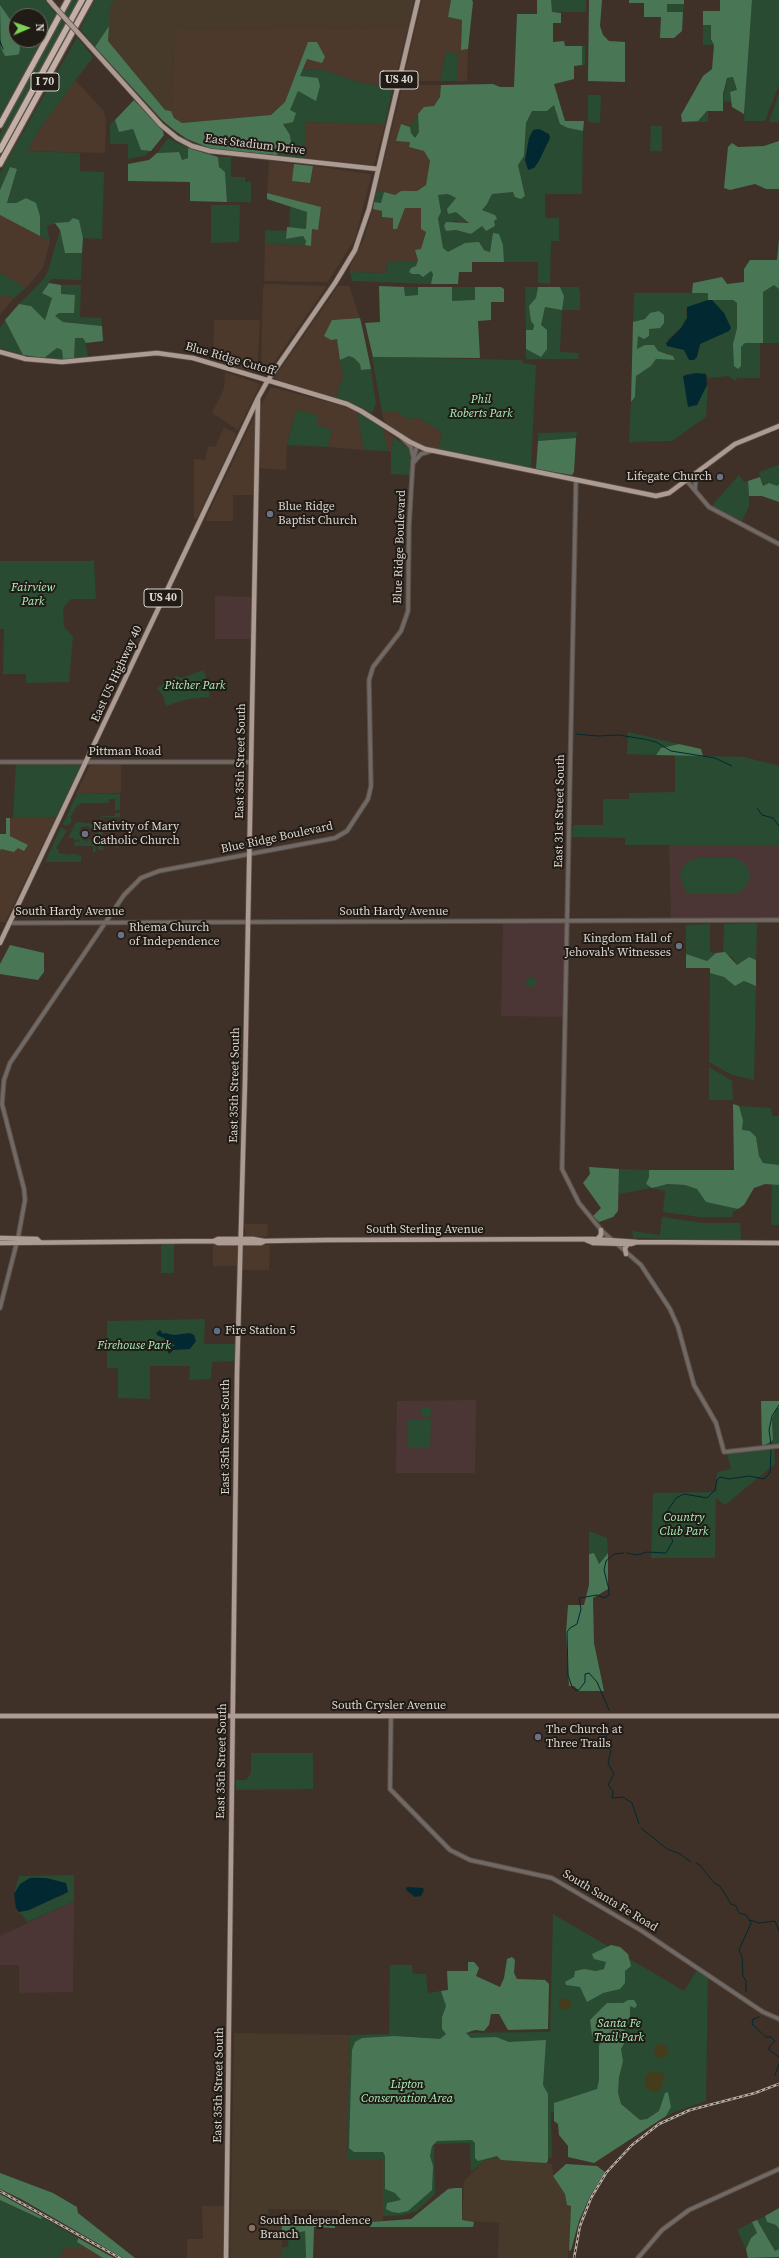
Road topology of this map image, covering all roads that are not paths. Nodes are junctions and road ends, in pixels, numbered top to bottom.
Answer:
1 (49, 0) edge
2 (68, 0) edge
3 (82, 0) edge
4 (90, 0) edge
5 (418, 0) edge
6 (0, 125) edge
7 (0, 150) edge
8 (0, 164) edge
9 (378, 169) junction
10 (0, 352) edge
11 (268, 380) junction
12 (258, 398) junction
13 (779, 426) edge
14 (402, 437) junction
15 (417, 446) junction
16 (435, 451) junction
17 (413, 461) junction
18 (696, 473) junction
19 (576, 480) junction
20 (686, 480) junction
21 (695, 491) junction
22 (779, 544) edge
23 (0, 762) edge
24 (251, 762) junction
25 (86, 763) junction
26 (249, 854) junction
27 (779, 920) edge
28 (106, 922) junction
29 (248, 922) junction
30 (568, 922) junction
31 (9, 923) junction
32 (0, 943) edge
33 (601, 1230) junction
34 (0, 1238) edge
35 (597, 1239) junction
36 (610, 1239) junction
37 (586, 1240) junction
38 (17, 1241) junction
39 (241, 1241) junction
40 (637, 1242) junction
41 (0, 1243) edge
42 (614, 1243) junction
43 (779, 1243) edge
44 (628, 1244) junction
45 (626, 1254) junction
46 (0, 1308) edge
47 (779, 1446) edge
48 (0, 1716) edge
49 (233, 1716) junction
50 (391, 1716) junction
51 (779, 1716) edge
52 (779, 2019) edge
53 (779, 2169) edge
54 (226, 2258) edge
55 (638, 2258) edge

1 - 9 main road, East Stadium Drive, bridge
2 - 6 highway
3 - 7 highway, I 70
4 - 8 highway, I 70
5 - 9 main road, US 40
9 - 11 main road, US 40
10 - 11 main road, Blue Ridge Cutoff
11 - 12 main road, US 40
11 - 14 main road, Blue Ridge Cutoff
12 - 24 main road, East 35th Street South
12 - 25 main road, East US Highway 40 / US 40
13 - 18 main road
14 - 15 main road, Blue Ridge Cutoff
14 - 17 street
15 - 16 main road
15 - 17 street, Blue Ridge Boulevard
16 - 17 street
16 - 19 main road
17 - 26 street, Blue Ridge Boulevard
18 - 20 main road
18 - 21 street
19 - 20 main road
19 - 30 street, East 31st Street South
20 - 21 street
21 - 22 street
23 - 25 street, Pittman Road
24 - 25 street, Pittman Road
24 - 26 main road, East 35th Street South
25 - 31 main road, East US Highway 40 / US 40
26 - 28 street, Blue Ridge Boulevard
26 - 29 main road, East 35th Street South
27 - 30 street, South Hardy Avenue
28 - 29 street, South Hardy Avenue
28 - 31 street, South Hardy Avenue
28 - 38 street, Blue Ridge Boulevard
29 - 30 street, South Hardy Avenue
29 - 39 main road, East 35th Street South
30 - 33 street, East 31st Street South
31 - 32 main road, East US Highway 40 / US 40
33 - 35 main road
33 - 36 street
34 - 38 main road, South Sterling Avenue
35 - 36 main road, South Sterling Avenue
35 - 37 main road, South Sterling Avenue
36 - 40 main road, South Sterling Avenue
36 - 42 street
37 - 39 main road, South Sterling Avenue
37 - 42 main road, South Sterling Avenue
38 - 39 main road, South Sterling Avenue
38 - 41 main road, South Sterling Avenue
38 - 46 street, Blue Ridge Boulevard
39 - 49 main road, East 35th Street South
40 - 43 main road, South Sterling Avenue
40 - 44 main road, South Sterling Avenue
42 - 44 main road, South Sterling Avenue
42 - 45 street
44 - 45 main road
45 - 47 street
48 - 49 main road, South Crysler Avenue
49 - 50 main road, South Crysler Avenue
49 - 54 main road, East 35th Street South
50 - 51 main road, South Crysler Avenue
50 - 52 street, South Santa Fe Road
53 - 55 street

